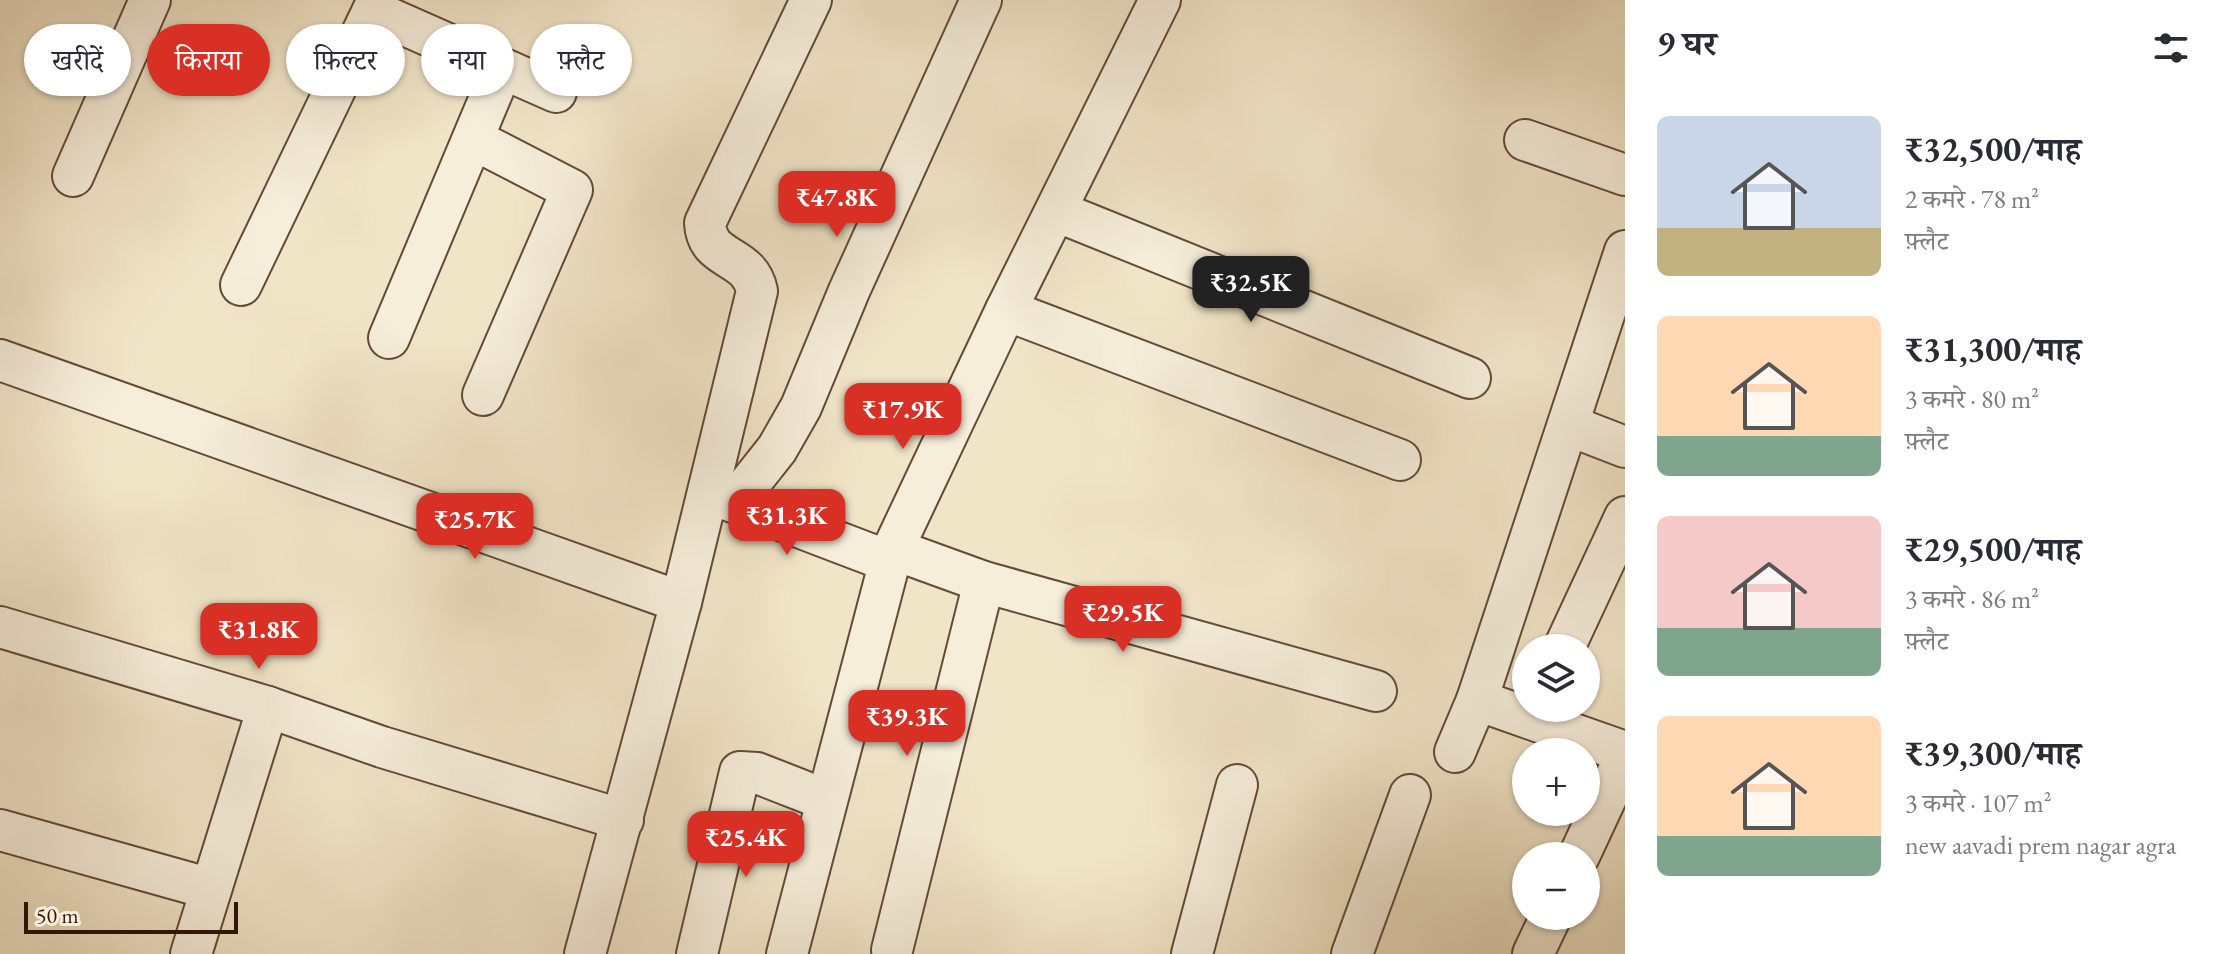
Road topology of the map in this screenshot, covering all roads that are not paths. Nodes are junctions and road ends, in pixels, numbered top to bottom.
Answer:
1 (150, 0) edge
2 (811, 0) edge
3 (981, 0) edge
4 (1160, 0) edge
5 (376, 6) edge
6 (421, 28) edge
7 (491, 96) edge
8 (473, 139) junction
9 (1525, 140) dead end
10 (1625, 175) edge
11 (73, 176) dead end
12 (1056, 211) junction
13 (1625, 251) edge
14 (241, 285) dead end
15 (1006, 310) junction
16 (389, 338) dead end
17 (0, 360) edge
18 (1470, 378) dead end
19 (483, 395) dead end
20 (1568, 425) junction
21 (1625, 447) edge
22 (1400, 460) dead end
23 (722, 497) junction
24 (1625, 517) edge
25 (890, 555) junction
26 (984, 582) junction
27 (681, 602) junction
28 (0, 627) edge
29 (1569, 634) edge
30 (1376, 691) dead end
31 (1477, 700) junction
32 (268, 707) junction
33 (1512, 708) edge
34 (1555, 722) edge
35 (1455, 752) dead end
36 (1625, 755) edge
37 (1237, 785) dead end
38 (1410, 795) dead end
39 (826, 800) junction
40 (623, 820) junction
41 (0, 830) edge
42 (1585, 842) edge
43 (211, 889) junction
44 (1544, 930) edge
45 (896, 953) edge
46 (191, 954) edge
47 (585, 954) edge
48 (697, 954) edge
49 (787, 954) edge
50 (1192, 954) edge
51 (1352, 954) edge
52 (1533, 954) edge

1 - 11 street
2 - 23 street
3 - 23 street
4 - 12 street
5 - 6 street
5 - 14 street
7 - 8 street
8 - 16 street
8 - 19 street
9 - 10 street
12 - 15 street
12 - 18 street
13 - 20 street
15 - 22 street
15 - 25 street
17 - 27 street
20 - 21 street
20 - 31 street
23 - 25 street
23 - 27 street
24 - 29 street
25 - 26 street
25 - 39 street
26 - 30 street
26 - 45 street
27 - 40 street
28 - 32 street
31 - 33 street
31 - 35 street
32 - 40 street
32 - 43 street
34 - 36 street
36 - 42 street
37 - 50 street
38 - 51 street
39 - 48 street
39 - 49 street
40 - 47 street
41 - 43 street
43 - 46 street
44 - 52 street

